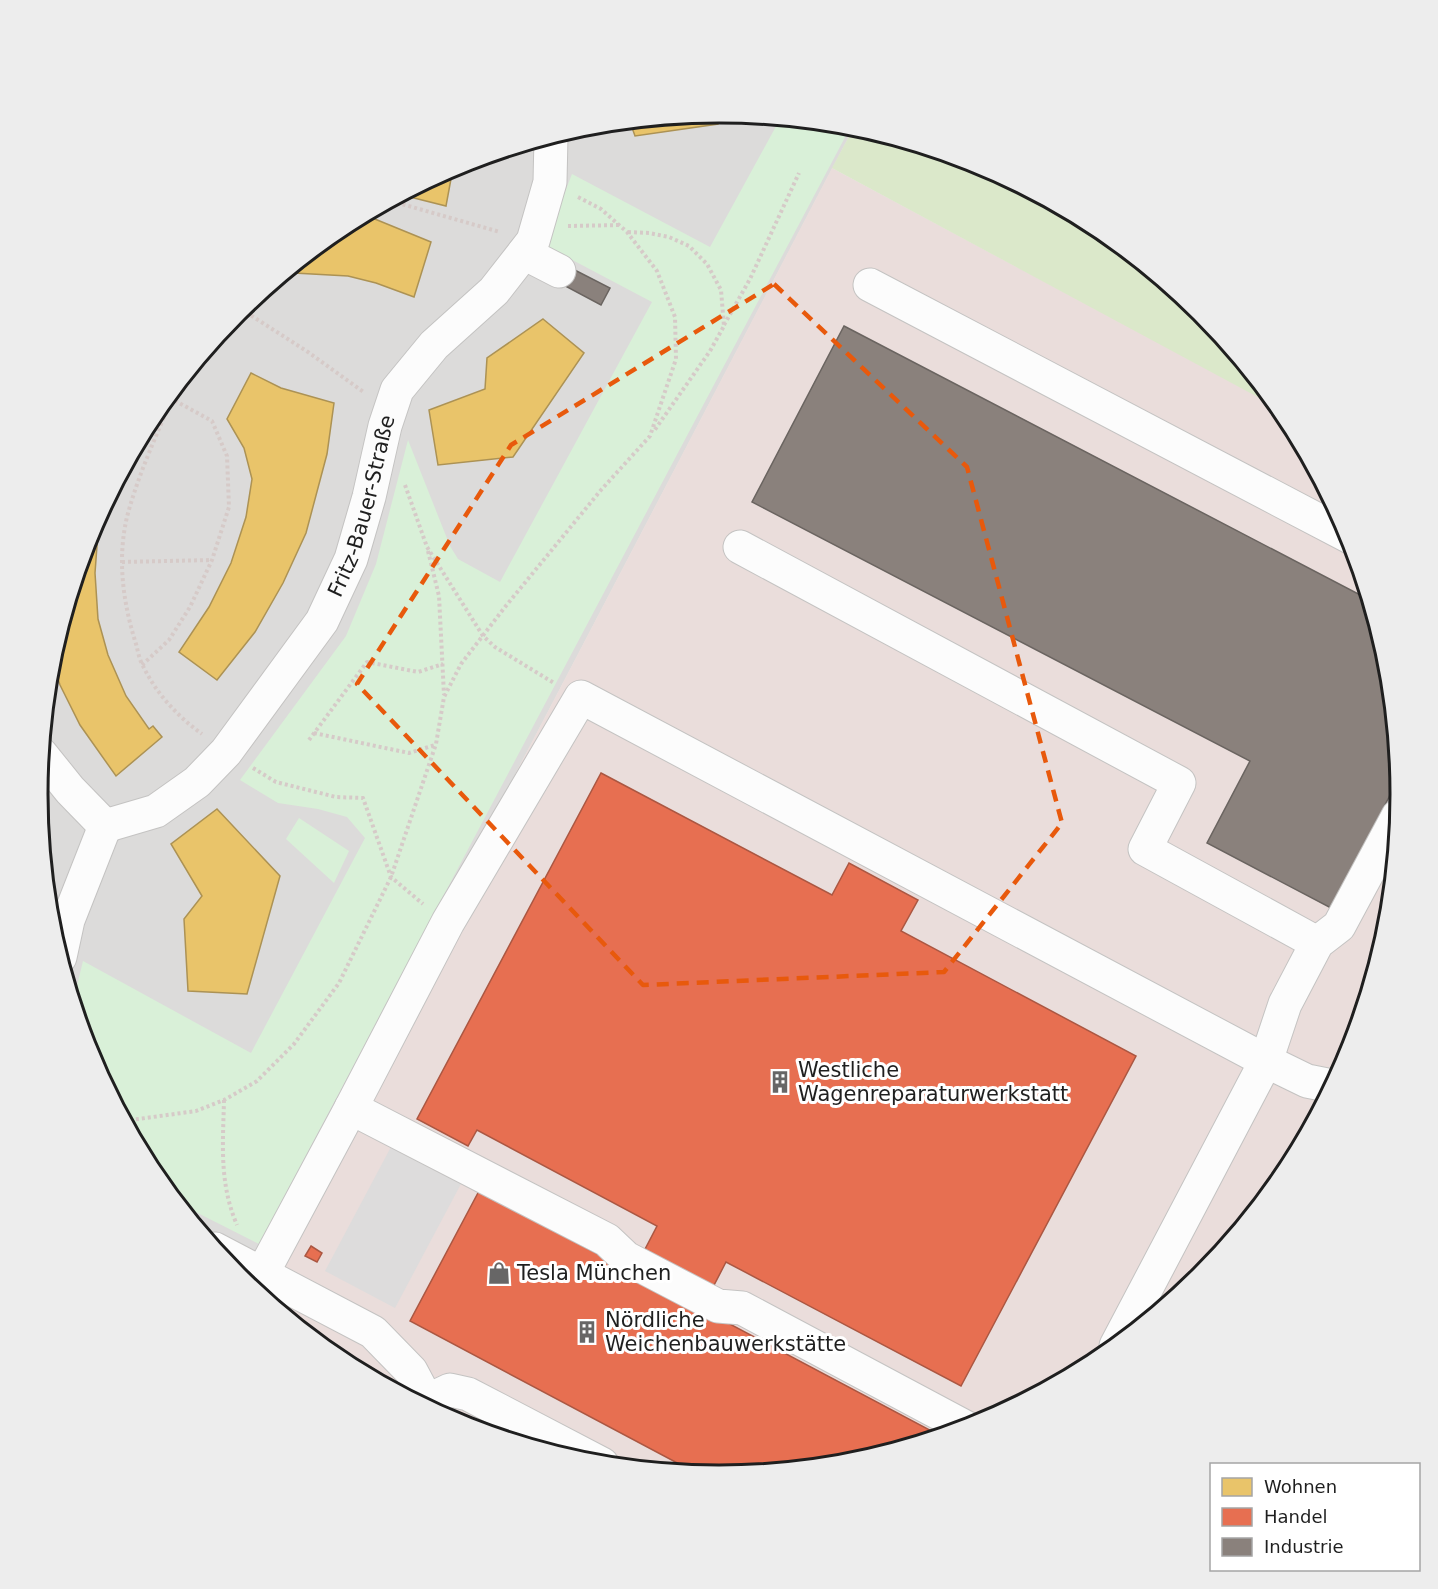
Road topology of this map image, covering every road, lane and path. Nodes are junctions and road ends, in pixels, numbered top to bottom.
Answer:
1 (551, 145) edge
2 (799, 173) dead end
3 (550, 182) junction
4 (401, 204) edge
5 (621, 225) junction
6 (627, 232) junction
7 (531, 242) junction
8 (559, 271) dead end
9 (870, 285) dead end
10 (250, 315) edge
11 (724, 326) junction
12 (176, 401) edge
13 (390, 411) junction
14 (163, 419) edge
15 (650, 436) junction
16 (404, 481) dead end
17 (1335, 529) edge
18 (427, 547) junction
19 (740, 547) dead end
20 (212, 560) junction
21 (122, 562) junction
22 (483, 636) junction
23 (443, 664) junction
24 (142, 665) junction
25 (444, 697) junction
26 (581, 697) junction
27 (314, 733) junction
28 (309, 740) dead end
29 (436, 744) junction
30 (226, 752) junction
31 (49, 764) edge
32 (105, 826) junction
33 (1389, 833) edge
34 (391, 877) junction
35 (448, 922) junction
36 (64, 938) edge
37 (1317, 943) junction
38 (1266, 1060) junction
39 (1320, 1084) edge
40 (224, 1100) junction
41 (351, 1108) junction
42 (133, 1120) edge
43 (238, 1227) dead end
44 (237, 1261) edge
45 (262, 1274) junction
46 (1125, 1328) edge
47 (422, 1396) edge
48 (432, 1400) edge
49 (956, 1422) edge
50 (575, 1450) edge

1 - 3 street, Fritz-Bauer-Straße
2 - 11 path
3 - 5 path
3 - 7 street, Fritz-Bauer-Straße
4 - 7 path
5 - 6 path
5 - 7 path
6 - 11 path
6 - 15 path
7 - 8 street
7 - 13 street, Fritz-Bauer-Straße
9 - 17 street
10 - 13 path
11 - 15 path
12 - 20 path
13 - 30 street, Fritz-Bauer-Straße
14 - 21 path
15 - 22 path
16 - 18 path
18 - 22 path
18 - 23 path
19 - 37 street
20 - 21 path
20 - 24 path
21 - 24 path
22 - 25 path
22 - 26 path
23 - 25 path
23 - 27 path
24 - 30 path
25 - 29 path
26 - 35 street
26 - 38 street
27 - 28 path
27 - 29 path
29 - 34 path
30 - 32 street, Fritz-Bauer-Straße
30 - 34 path
31 - 32 street
32 - 36 street
33 - 37 street
34 - 35 path
34 - 40 path
35 - 41 street
37 - 38 street
38 - 39 street
38 - 46 street
40 - 42 path
40 - 43 path
41 - 45 street
41 - 49 street
44 - 45 street
45 - 47 street
48 - 50 street

